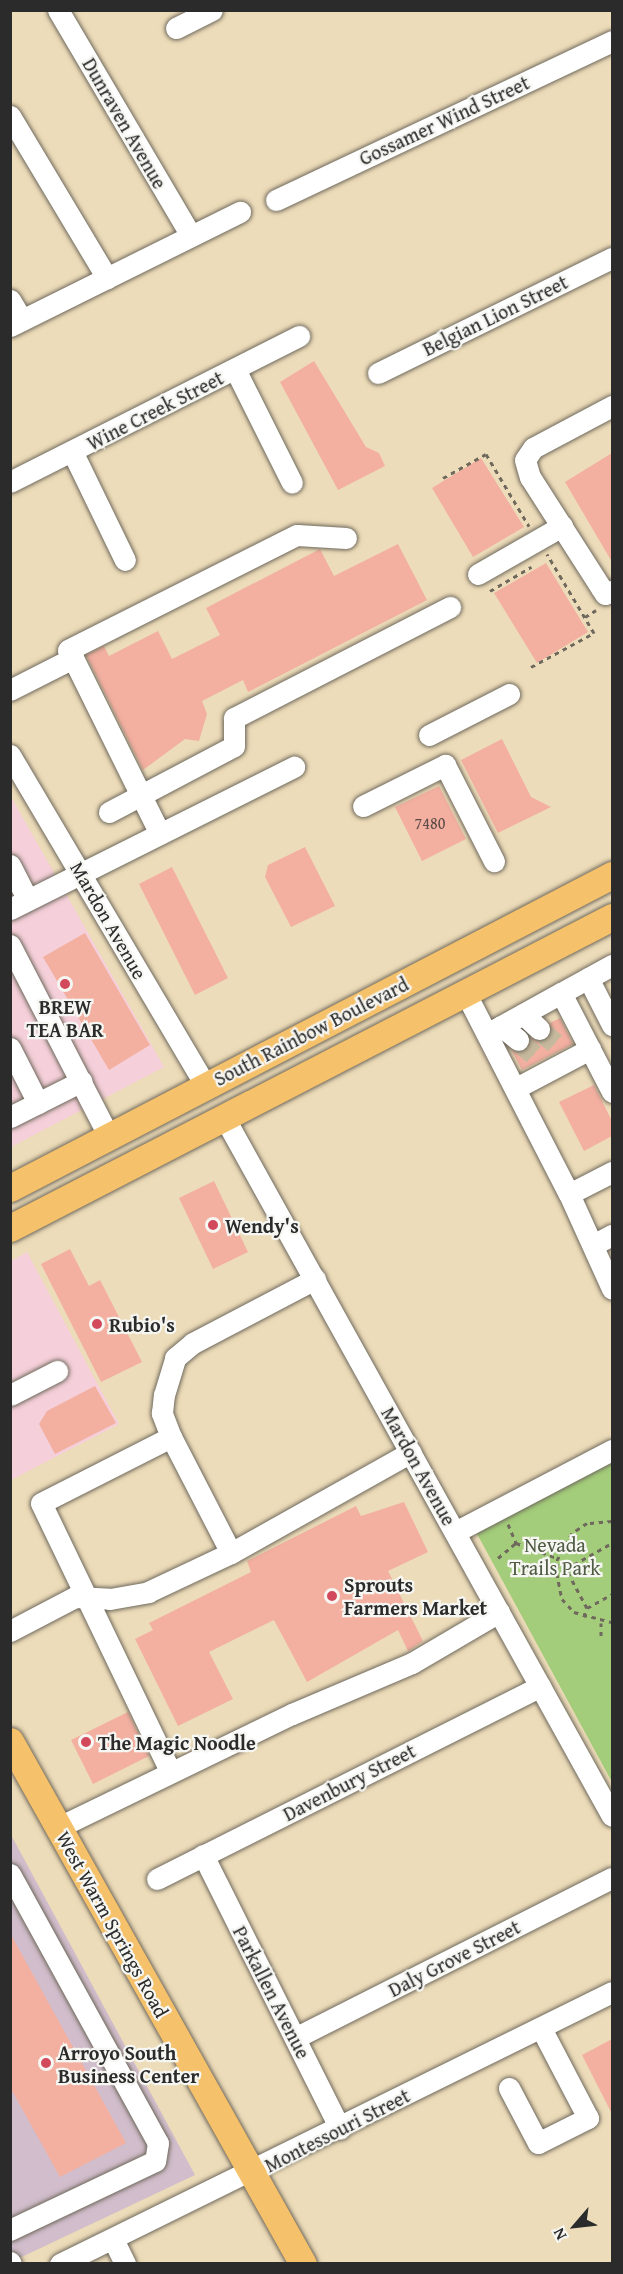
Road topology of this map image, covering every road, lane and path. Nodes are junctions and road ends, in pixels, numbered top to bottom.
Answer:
1 (58, 10) edge
2 (212, 10) edge
3 (177, 28) dead end
4 (612, 41) edge
5 (10, 116) edge
6 (276, 200) dead end
7 (240, 212) dead end
8 (191, 236) junction
9 (612, 258) edge
10 (106, 278) junction
11 (10, 300) edge
12 (16, 323) edge
13 (299, 336) dead end
14 (235, 369) junction
15 (378, 373) dead end
16 (612, 406) edge
17 (72, 451) junction
18 (443, 478) dead end
19 (10, 482) edge
20 (292, 483) dead end
21 (562, 526) junction
22 (346, 538) dead end
23 (543, 548) junction
24 (125, 560) dead end
25 (484, 583) joint
26 (612, 591) edge
27 (450, 607) dead end
28 (73, 658) junction
29 (531, 667) dead end
30 (10, 690) edge
31 (509, 694) dead end
32 (429, 735) dead end
33 (10, 755) edge
34 (294, 767) dead end
35 (141, 795) junction
36 (363, 806) dead end
37 (109, 812) dead end
38 (160, 834) junction
39 (494, 861) dead end
40 (10, 865) edge
41 (82, 874) junction
42 (612, 882) edge
43 (19, 904) edge
44 (612, 917) edge
45 (10, 945) edge
46 (538, 952) junction
47 (612, 964) edge
48 (588, 978) junction
49 (465, 992) junction
50 (561, 993) junction
51 (347, 1014) junction
52 (523, 1014) junction
53 (612, 1025) edge
54 (539, 1029) tunnel mouth
55 (494, 1030) junction
56 (518, 1040) tunnel mouth
57 (10, 1048) edge
58 (575, 1052) junction
59 (82, 1081) junction
60 (206, 1086) junction
61 (516, 1088) junction
62 (612, 1092) edge
63 (38, 1103) junction
64 (10, 1117) edge
65 (224, 1117) junction
66 (108, 1135) junction
67 (612, 1172) edge
68 (90, 1185) junction
69 (10, 1188) edge
70 (569, 1194) junction
71 (10, 1228) edge
72 (612, 1235) edge
73 (592, 1245) junction
74 (315, 1279) junction
75 (612, 1289) edge
76 (57, 1371) dead end
77 (10, 1395) edge
78 (171, 1437) junction
79 (612, 1450) edge
80 (411, 1452) junction
81 (612, 1521) edge
82 (508, 1523) dead end
83 (455, 1532) junction
84 (516, 1543) junction
85 (612, 1543) edge
86 (231, 1553) junction
87 (498, 1558) dead end
88 (557, 1558) junction
89 (555, 1564) junction
90 (566, 1569) junction
91 (612, 1594) edge
92 (84, 1598) junction
93 (587, 1608) junction
94 (499, 1612) junction
95 (584, 1617) junction
96 (612, 1622) edge
97 (601, 1623) junction
98 (10, 1631) edge
99 (601, 1636) dead end
100 (540, 1686) junction
101 (10, 1741) edge
102 (170, 1771) junction
103 (612, 1816) edge
104 (59, 1827) junction
105 (203, 1856) junction
106 (10, 1874) edge
107 (612, 1878) edge
108 (157, 1879) dead end
109 (612, 1992) edge
110 (541, 2028) junction
111 (295, 2038) junction
112 (509, 2088) dead end
113 (340, 2129) junction
114 (252, 2173) junction
115 (10, 2230) edge
116 (113, 2239) junction
117 (60, 2264) edge
118 (125, 2264) edge
119 (303, 2264) edge

1 - 8 street, Dunraven Avenue
2 - 3 street
4 - 6 street, Gossamer Wind Street
5 - 10 street
7 - 8 street
8 - 10 street
9 - 15 street, Belgian Lion Street
10 - 12 street
11 - 12 street
13 - 14 street, Wine Creek Street
14 - 17 street, Wine Creek Street
14 - 20 street
16 - 21 street
17 - 19 street, Wine Creek Street
17 - 24 street
18 - 23 path
21 - 23 street
21 - 26 street
22 - 28 street
23 - 25 street
23 - 25 path
23 - 29 path
27 - 35 street
28 - 30 street
28 - 35 street
31 - 32 street
33 - 41 street, Mardon Avenue
34 - 38 street
35 - 37 street
35 - 38 street
36 - 39 street
38 - 41 street
40 - 43 street
41 - 43 street
41 - 60 street, Mardon Avenue
42 - 46 main road
42 - 51 main road, South Rainbow Boulevard
44 - 46 main road, South Rainbow Boulevard
45 - 59 street
46 - 49 main road, South Rainbow Boulevard
47 - 48 street
48 - 50 street
48 - 53 street
49 - 55 street
49 - 65 main road, South Rainbow Boulevard
50 - 52 street
50 - 58 street
51 - 60 main road, South Rainbow Boulevard
51 - 65 main road
52 - 54 street
52 - 55 street
55 - 56 street
55 - 61 street
57 - 63 street
58 - 61 street
58 - 62 street
59 - 63 street
59 - 66 street
60 - 66 main road, South Rainbow Boulevard
60 - 68 main road
61 - 70 street
63 - 64 street
65 - 68 main road, South Rainbow Boulevard
65 - 74 street, Mardon Avenue
66 - 69 main road, South Rainbow Boulevard
67 - 70 street
68 - 71 main road, South Rainbow Boulevard
70 - 73 street
72 - 73 street
73 - 75 street
74 - 78 street
74 - 80 street, Mardon Avenue
76 - 77 street
78 - 86 street
78 - 92 street
79 - 83 street
80 - 83 street, Mardon Avenue
80 - 86 street
81 - 88 path
82 - 84 path
83 - 94 street, Mardon Avenue
84 - 87 path
84 - 88 path
85 - 90 path
86 - 92 street
88 - 89 path
89 - 90 path
89 - 95 path
90 - 93 path
91 - 93 path
92 - 98 street
92 - 102 street
93 - 95 path
94 - 100 street, Mardon Avenue
94 - 102 street
95 - 97 path
96 - 97 path
97 - 99 path
100 - 103 street, Mardon Avenue
100 - 105 street, Davenbury Street
101 - 104 main road, West Warm Springs Road
102 - 104 street
104 - 114 main road, West Warm Springs Road
105 - 108 street, Davenbury Street
105 - 111 street, Parkallen Avenue
106 - 115 street
107 - 111 street, Daly Grove Street
109 - 110 street, Montessouri Street
110 - 112 street
110 - 113 street, Montessouri Street
111 - 113 street, Parkallen Avenue
113 - 114 street, Montessouri Street
114 - 116 street, Montessouri Street
114 - 119 main road, West Warm Springs Road
116 - 117 street, Montessouri Street
116 - 118 street

